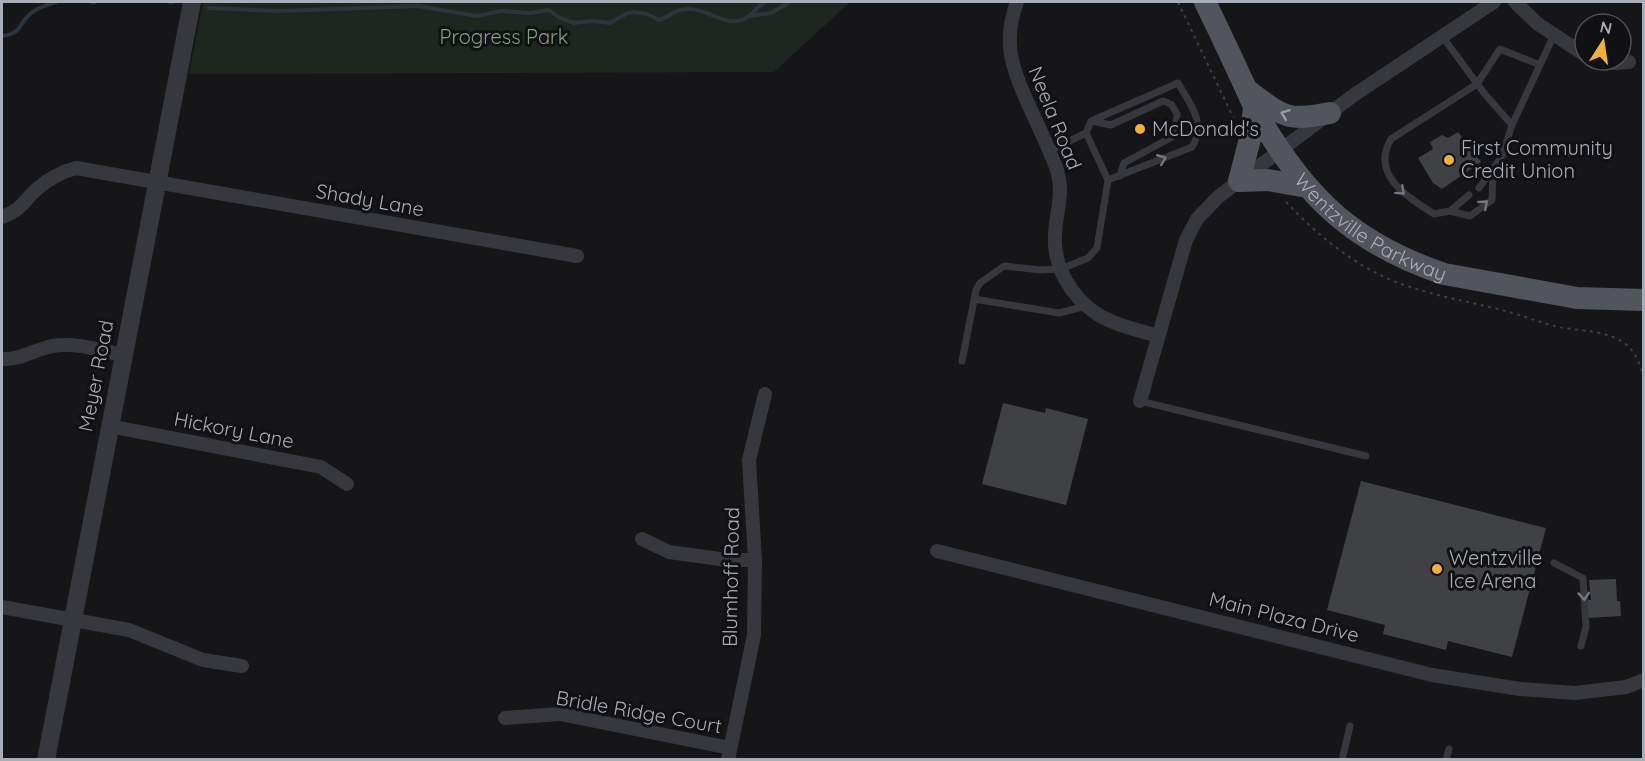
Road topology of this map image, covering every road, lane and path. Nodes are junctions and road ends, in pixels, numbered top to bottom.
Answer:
1 (192, 2) edge
2 (1017, 2) edge
3 (1205, 2) edge
4 (1216, 2) edge
5 (1494, 2) edge
6 (1515, 2) edge
7 (1217, 26) junction
8 (1442, 36) junction
9 (1554, 36) junction
10 (1573, 48) edge
11 (1540, 65) junction
12 (1477, 84) junction
13 (1250, 98) junction
14 (1330, 113) junction
15 (1091, 121) junction
16 (1512, 125) junction
17 (1086, 133) junction
18 (1280, 150) junction
19 (1049, 151) junction
20 (1493, 169) junction
21 (1120, 176) junction
22 (1108, 180) junction
23 (1239, 181) junction
24 (156, 183) junction
25 (1306, 187) junction
26 (1479, 188) dead end
27 (1469, 195) dead end
28 (1450, 211) junction
29 (2, 217) edge
30 (577, 256) dead end
31 (1061, 269) junction
32 (1394, 282) dead end
33 (974, 299) junction
34 (1644, 300) edge
35 (1087, 306) junction
36 (1158, 336) junction
37 (123, 355) junction
38 (2, 359) edge
39 (962, 361) dead end
40 (1644, 378) edge
41 (765, 394) dead end
42 (1140, 401) joint
43 (109, 426) junction
44 (1366, 456) dead end
45 (347, 484) dead end
46 (642, 540) dead end
47 (938, 551) dead end
48 (755, 560) junction
49 (1554, 563) dead end
50 (2, 607) edge
51 (72, 621) junction
52 (1581, 646) dead end
53 (242, 666) dead end
54 (1644, 680) edge
55 (1626, 687) junction
56 (1644, 691) edge
57 (505, 718) dead end
58 (1350, 726) dead end
59 (1449, 749) dead end
60 (729, 754) edge
61 (46, 759) edge
62 (1342, 759) edge
63 (1446, 759) edge

1 - 24 street, Meyer Road
2 - 19 street, Neela Road
3 - 7 main road, Wentzville Parkway
4 - 7 main road
5 - 8 street
6 - 9 street
7 - 13 main road, Wentzville Parkway
8 - 12 lane
8 - 14 street
9 - 10 street
9 - 11 lane
11 - 12 lane
11 - 16 lane
12 - 16 lane
12 -> 28 lane
14 -> 13 main road
13 - 18 main road, Wentzville Parkway
13 - 23 main road
14 - 18 street
15 - 17 lane
15 - 21 lane
21 -> 15 lane
16 - 20 lane
17 - 19 lane
17 - 22 lane
18 - 23 street
18 - 25 main road, Wentzville Parkway
19 - 31 street, Neela Road
20 - 26 lane
28 -> 20 lane
21 - 22 lane
22 - 31 lane
23 - 25 main road
23 - 36 street
24 - 29 street, Shady Lane
24 - 30 street, Shady Lane
24 - 37 street, Meyer Road
25 - 34 main road, Wentzville Parkway
27 - 28 lane
31 - 33 lane
31 - 35 street, Neela Road
32 - 40 path
33 - 35 lane
33 - 39 lane
35 - 36 street, Neela Road
36 - 42 street
37 - 38 street
37 - 43 street, Meyer Road
41 - 48 street, Blumhoff Road
42 - 44 lane
43 - 45 street, Hickory Lane
43 - 51 street, Meyer Road
46 - 48 street
47 - 55 street, Main Plaza Drive
48 - 60 street, Blumhoff Road
49 -> 52 lane
50 - 51 street
51 - 53 street
51 - 61 street, Meyer Road
54 - 55 street, Main Plaza Drive
55 - 56 street, Main Plaza Drive
57 - 60 street, Bridle Ridge Court
58 - 62 lane
59 - 63 lane

